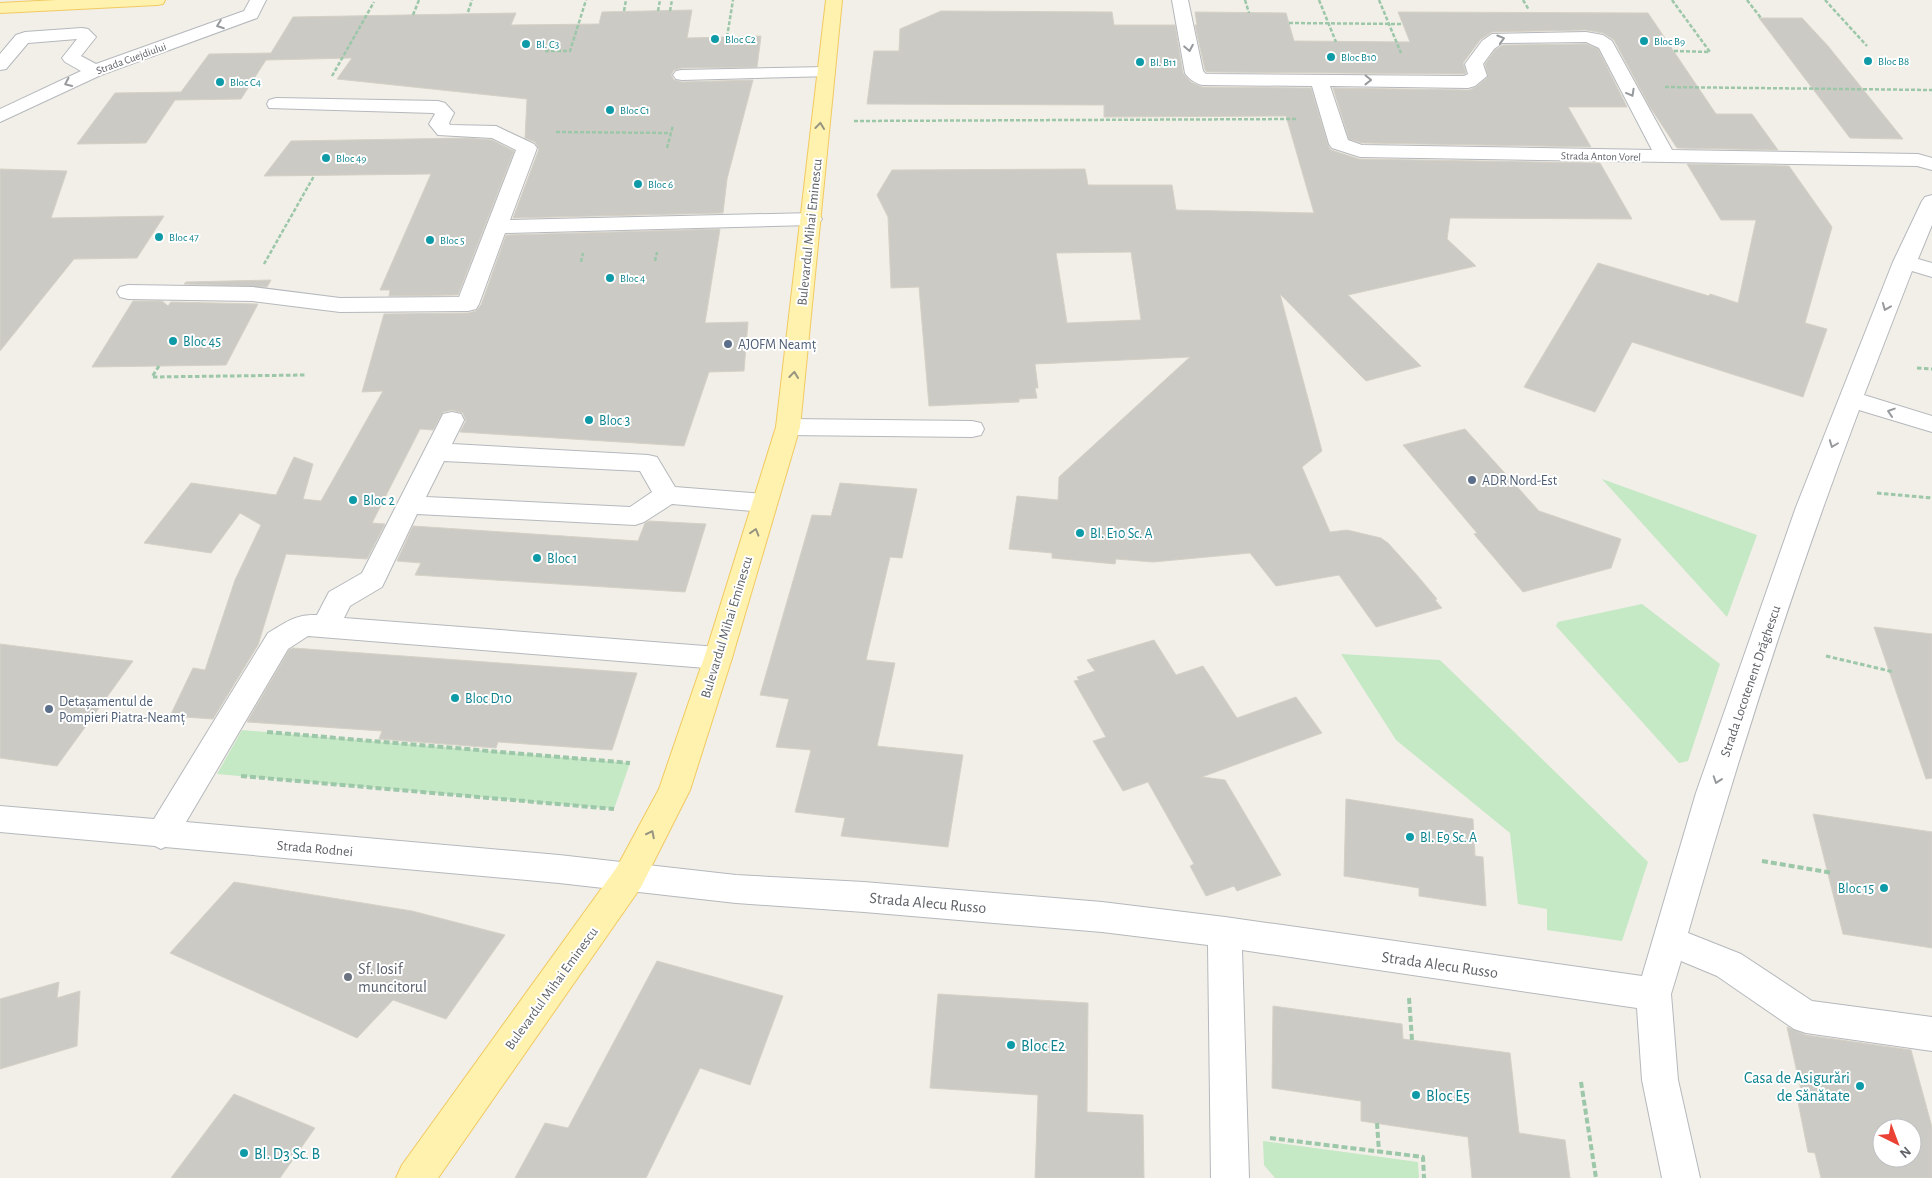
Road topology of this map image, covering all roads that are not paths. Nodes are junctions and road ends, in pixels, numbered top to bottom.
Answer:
1 (157, 0) edge
2 (258, 0) edge
3 (834, 0) edge
4 (1180, 0) edge
5 (48, 3) edge
6 (94, 3) junction
7 (7, 11) edge
8 (0, 65) edge
9 (95, 71) junction
10 (826, 72) junction
11 (682, 75) dead end
12 (1319, 79) junction
13 (276, 104) dead end
14 (3, 111) edge
15 (1666, 157) junction
16 (1932, 164) edge
17 (1932, 201) edge
18 (812, 219) junction
19 (496, 227) junction
20 (1904, 262) junction
21 (1932, 270) edge
22 (128, 292) dead end
23 (1850, 399) junction
24 (452, 420) dead end
25 (1932, 424) edge
26 (788, 427) junction
27 (972, 429) dead end
28 (436, 452) junction
29 (667, 495) junction
30 (764, 503) junction
31 (409, 505) junction
32 (325, 627) junction
33 (718, 658) junction
34 (0, 819) edge
35 (161, 834) junction
36 (629, 878) junction
37 (1225, 932) junction
38 (1670, 942) junction
39 (1654, 994) junction
40 (1932, 1034) edge
41 (415, 1178) edge
42 (1230, 1178) edge
43 (1681, 1178) edge

1 - 6 main road
2 -> 9 street, Strada Cuejdiului
3 - 10 main road, Bulevardul Mihai Eminescu
4 -> 12 street
5 - 6 main road
5 - 7 main road
6 - 7 main road
8 - 9 street
9 -> 14 street, Strada Cuejdiului
10 - 11 street
18 -> 10 main road, Bulevardul Mihai Eminescu
12 - 15 street, Strada Anton Vorel
12 -> 15 street
13 - 19 street
15 - 16 street, Strada Anton Vorel
17 - 20 street, Strada Locotenent Drăghescu
18 - 19 street
26 -> 18 main road, Bulevardul Mihai Eminescu
19 - 22 street
20 - 21 street
20 -> 23 street, Strada Locotenent Drăghescu
25 -> 23 street
23 -> 38 street, Strada Locotenent Drăghescu
24 - 28 street
26 - 27 street
26 - 30 main road, Bulevardul Mihai Eminescu
28 - 29 street
28 - 31 street
29 - 30 street
29 - 31 street
33 -> 30 main road, Bulevardul Mihai Eminescu
31 - 32 street
32 - 33 street
32 - 35 street
36 -> 33 main road, Bulevardul Mihai Eminescu
34 - 35 street, Strada Rodnei
35 - 36 street, Strada Rodnei
36 - 37 street, Strada Alecu Russo
36 - 41 main road, Bulevardul Mihai Eminescu
37 - 39 street, Strada Alecu Russo
37 - 42 street
38 - 39 street, Strada Locotenent Drăghescu
38 - 40 street
39 - 43 street, Strada Locotenent Drăghescu

